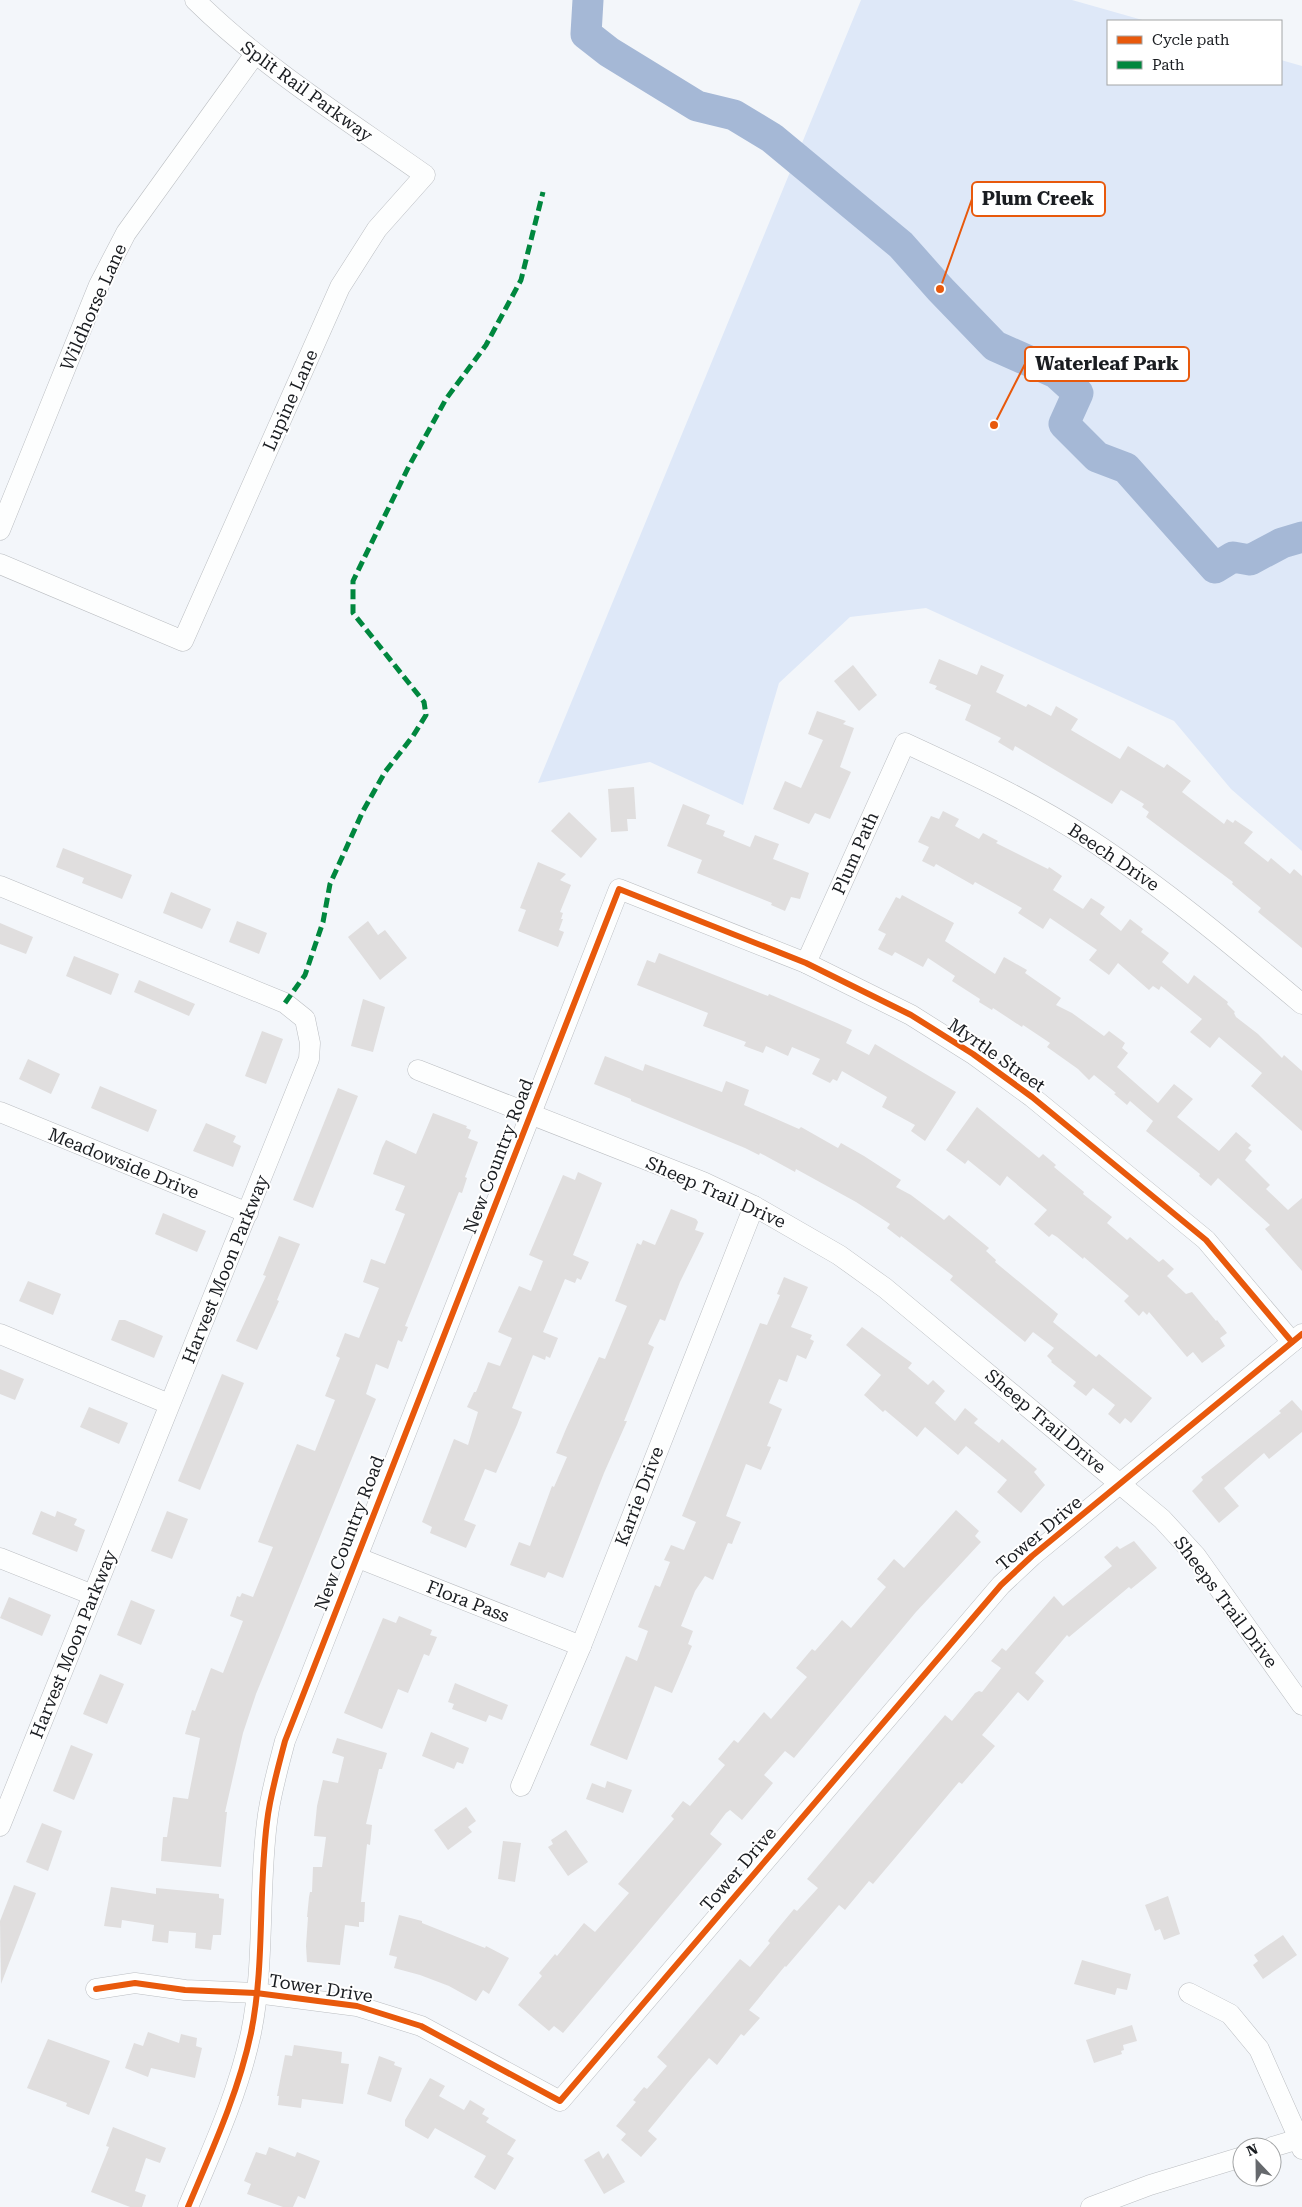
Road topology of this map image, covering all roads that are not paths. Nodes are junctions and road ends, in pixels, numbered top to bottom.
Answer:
1 (195, 0) edge
2 (255, 54) junction
3 (425, 175) joint
4 (0, 530) edge
5 (0, 564) edge
6 (905, 743) joint
7 (0, 886) edge
8 (619, 889) joint
9 (806, 964) junction
10 (1302, 1004) edge
11 (418, 1070) dead end
12 (0, 1112) edge
13 (530, 1114) junction
14 (754, 1206) junction
15 (248, 1213) junction
16 (0, 1334) edge
17 (1297, 1338) edge
18 (170, 1404) junction
19 (1121, 1483) junction
20 (356, 1557) junction
21 (0, 1558) edge
22 (93, 1595) junction
23 (581, 1646) junction
24 (1302, 1706) edge
25 (521, 1786) dead end
26 (0, 1826) edge
27 (96, 1989) dead end
28 (256, 1993) junction
29 (1189, 1993) dead end
30 (1301, 2142) edge
31 (1282, 2146) edge
32 (1232, 2160) edge
33 (188, 2207) edge
34 (1091, 2207) edge

1 - 2 street, Split Rail Parkway
2 - 3 street, Split Rail Parkway
2 - 4 street, Wildhorse Lane
3 - 5 street, Lupine Lane
6 - 9 street, Plum Path
6 - 10 street, Beech Drive
7 - 15 street, Harvest Moon Parkway
8 - 9 street, Myrtle Street
8 - 13 street, New Country Road
9 - 17 street, Myrtle Street
11 - 13 street, Sheep Trail Drive
12 - 15 street, Meadowside Drive
13 - 14 street, Sheep Trail Drive
13 - 20 street, New Country Road
14 - 19 street, Sheep Trail Drive
14 - 23 street, Karrie Drive
15 - 18 street, Harvest Moon Parkway
16 - 18 street
17 - 19 street, Tower Drive
18 - 22 street, Harvest Moon Parkway
19 - 24 street, Sheeps Trail Drive
19 - 28 street, Tower Drive
20 - 23 street, Flora Pass
20 - 28 street, New Country Road
21 - 22 street
22 - 26 street, Harvest Moon Parkway
23 - 25 street, Karrie Drive
27 - 28 street, Tower Drive
28 - 33 street, New Country Road
29 - 30 street
30 - 31 street
32 - 34 street

